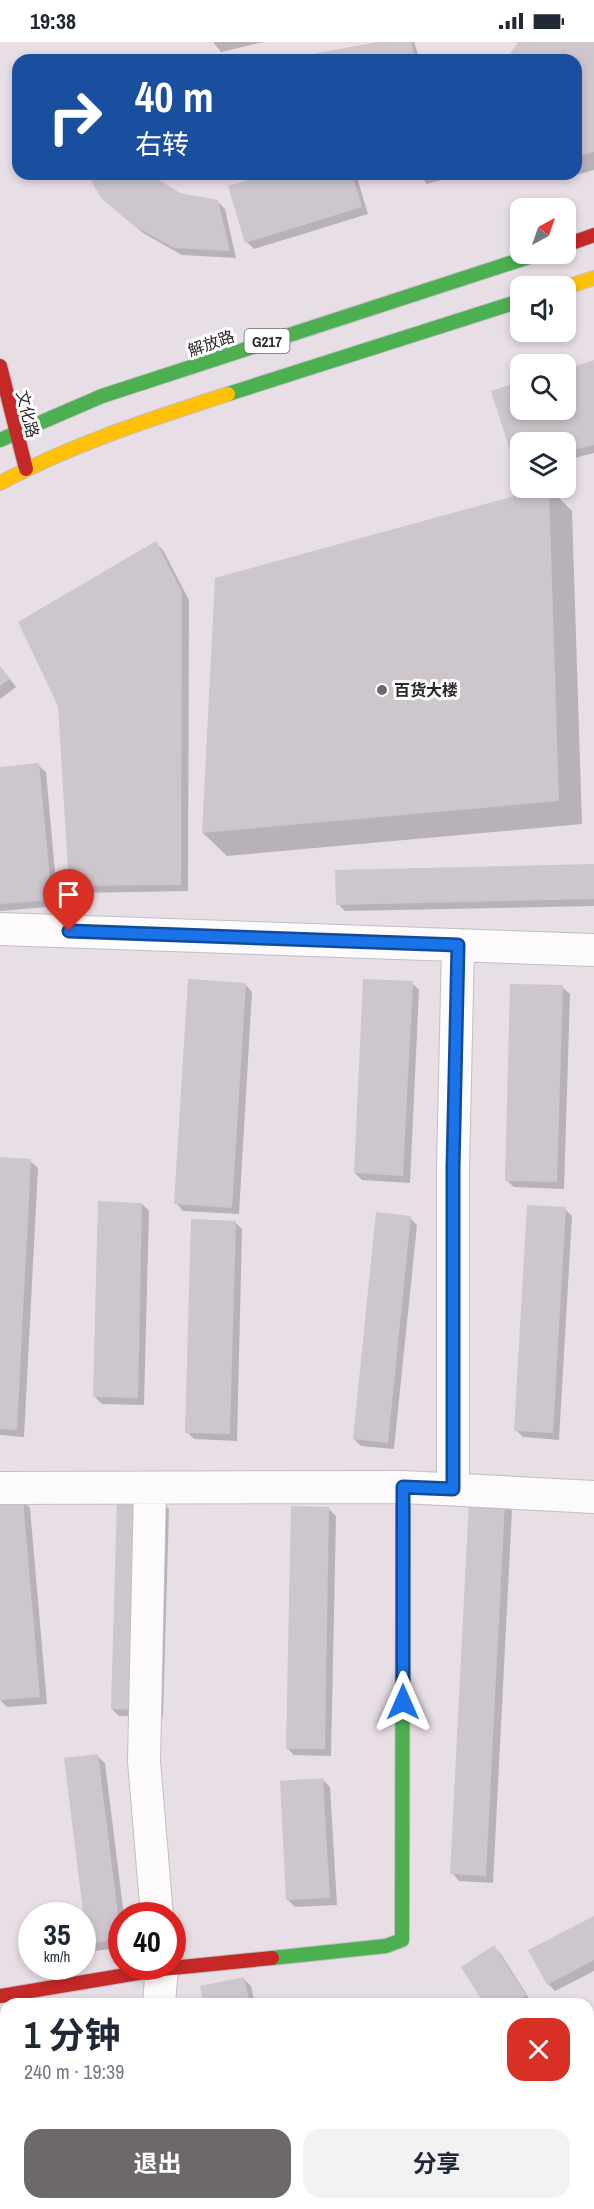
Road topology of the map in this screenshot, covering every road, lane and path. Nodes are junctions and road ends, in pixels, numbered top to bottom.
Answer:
1 (594, 235) edge
2 (576, 241) edge
3 (510, 263) edge
4 (594, 278) edge
5 (576, 284) edge
6 (510, 304) edge
7 (0, 366) edge
8 (15, 433) junction
9 (0, 440) edge
10 (26, 469) junction
11 (0, 483) edge
12 (0, 929) edge
13 (458, 945) junction
14 (594, 950) edge
15 (403, 1487) junction
16 (0, 1488) edge
17 (150, 1489) junction
18 (453, 1489) junction
19 (594, 1497) edge
20 (157, 1902) edge
21 (186, 1966) edge
22 (108, 1977) edge
23 (161, 1980) edge
24 (0, 1996) edge
25 (160, 1998) edge

1 - 2 main road
3 - 8 main road, 解放路 / G217
4 - 5 main road
6 - 10 main road, G217
7 - 8 main road, 文化路
8 - 9 main road, 解放路 / G217
8 - 10 main road, 文化路
10 - 11 main road, G217
12 - 13 street
13 - 14 street
13 - 18 street
15 - 17 street
15 - 18 street
15 - 21 main road
16 - 17 street
17 - 20 street
18 - 19 street
22 - 24 main road
23 - 25 street

